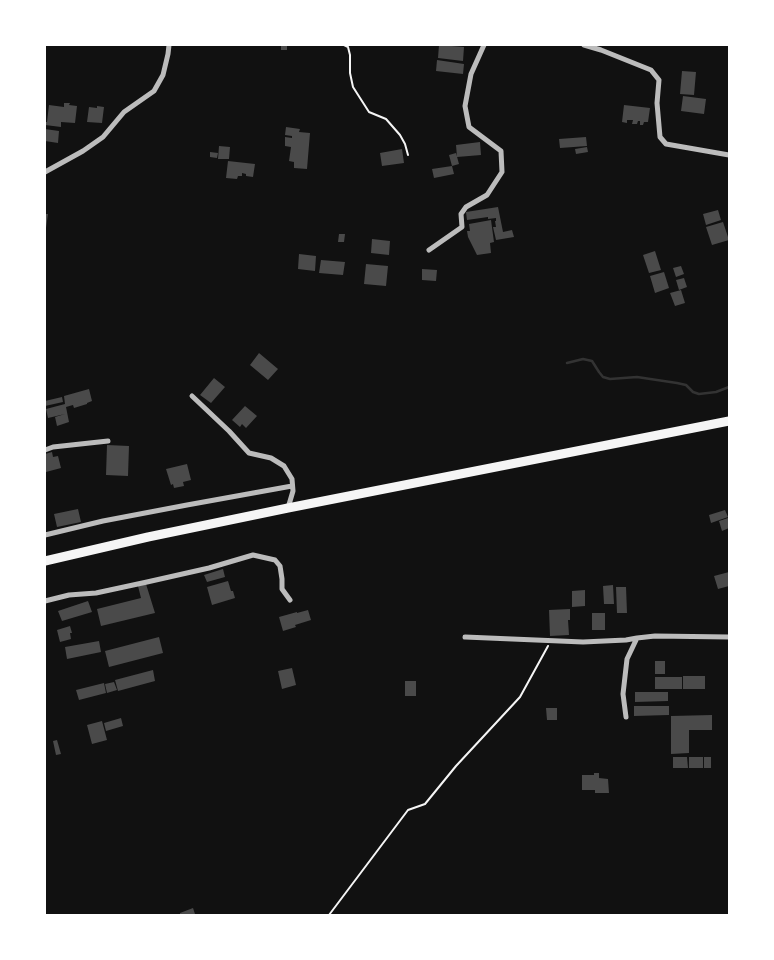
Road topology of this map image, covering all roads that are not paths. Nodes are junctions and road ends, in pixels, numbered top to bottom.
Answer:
1 (168, 45) edge
2 (484, 45) edge
3 (584, 45) edge
4 (729, 155) edge
5 (45, 172) edge
6 (429, 250) dead end
7 (192, 396) dead end
8 (729, 421) edge
9 (108, 441) dead end
10 (45, 450) edge
11 (292, 486) junction
12 (288, 508) junction
13 (45, 535) edge
14 (45, 561) edge
15 (290, 600) dead end
16 (45, 601) edge
17 (465, 637) dead end
18 (729, 637) edge
19 (638, 638) junction
20 (626, 717) dead end

1 - 5 street
2 - 6 street
3 - 4 street
7 - 11 street
8 - 12 main road
9 - 10 street
11 - 12 street
11 - 13 street
12 - 14 main road
15 - 16 street
17 - 19 street
18 - 19 street
19 - 20 street

